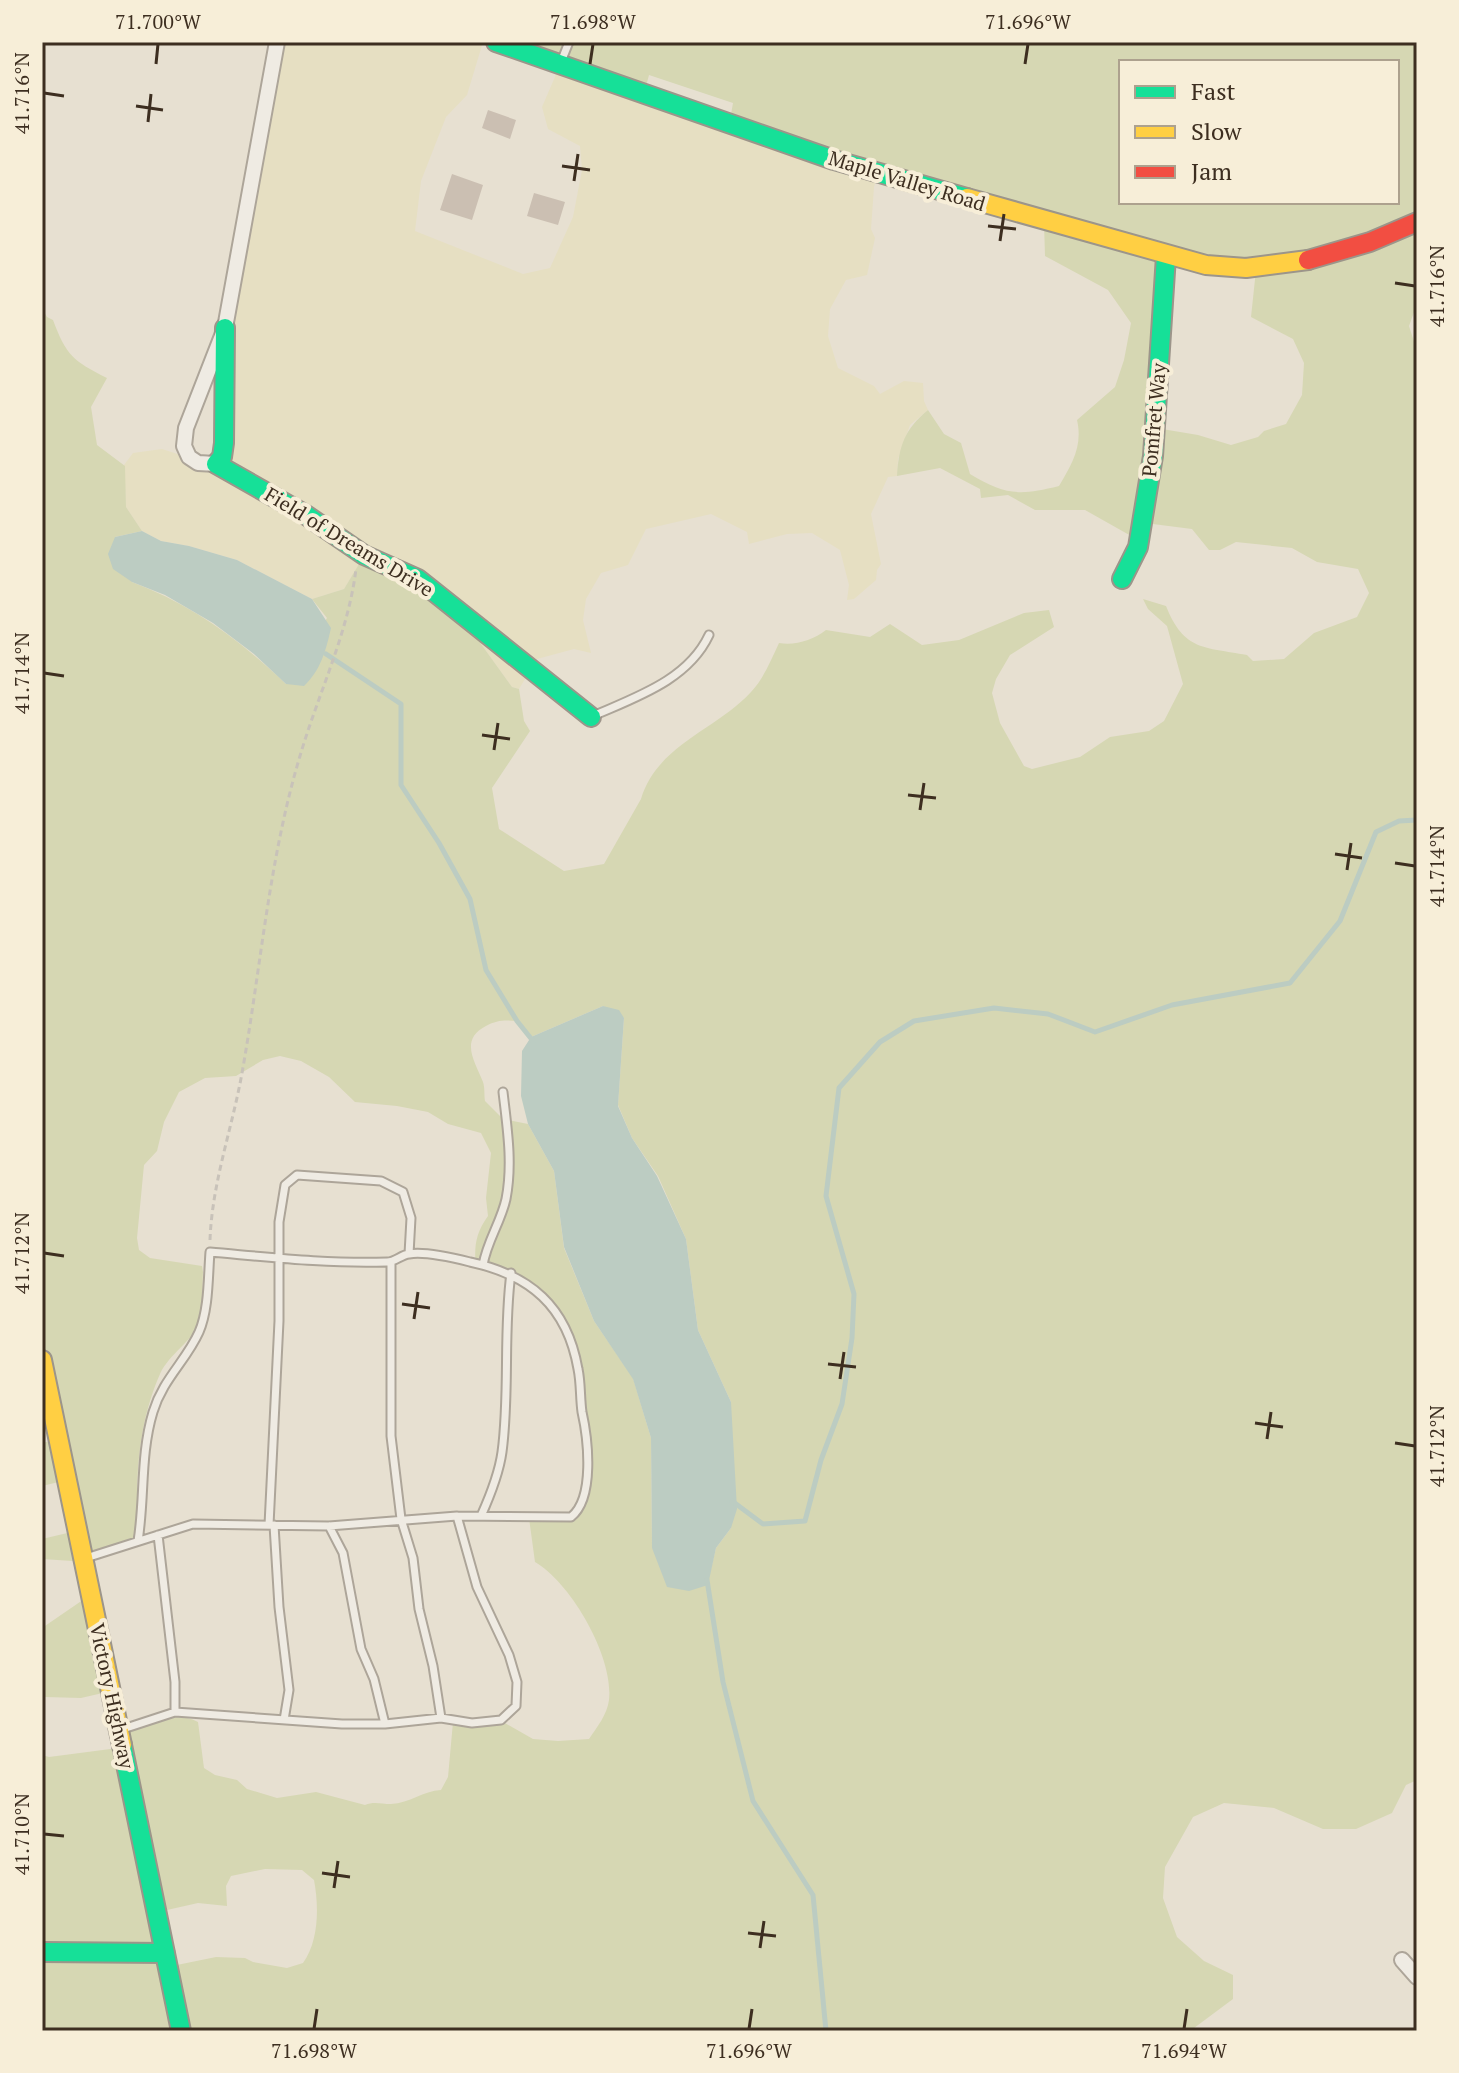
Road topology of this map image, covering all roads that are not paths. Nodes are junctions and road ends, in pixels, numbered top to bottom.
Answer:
1 (277, 42) edge
2 (496, 42) edge
3 (569, 42) edge
4 (560, 64) junction
5 (1417, 222) edge
6 (1166, 256) junction
7 (225, 328) junction
8 (216, 464) junction
9 (1122, 579) dead end
10 (709, 635) dead end
11 (591, 717) joint
12 (503, 1092) dead end
13 (409, 1254) junction
14 (278, 1258) junction
15 (391, 1262) junction
16 (483, 1265) junction
17 (511, 1273) junction
18 (42, 1360) edge
19 (457, 1516) junction
20 (481, 1516) junction
21 (401, 1519) junction
22 (271, 1525) junction
23 (329, 1526) junction
24 (158, 1535) junction
25 (138, 1541) junction
26 (84, 1559) junction
27 (175, 1712) junction
28 (441, 1718) junction
29 (284, 1720) junction
30 (385, 1724) junction
31 (120, 1730) junction
32 (42, 1952) edge
33 (165, 1953) junction
34 (1402, 1960) dead end
35 (1417, 1977) edge
36 (181, 2031) edge

1 - 7 street, Field of Dreams Drive
2 - 4 street, Maple Valley Road
3 - 4 lane
4 - 6 street, Maple Valley Road
5 - 6 street, Maple Valley Road
6 - 9 street, Pomfret Way
7 - 8 street, Field of Dreams Drive
7 - 8 street, Field of Dreams Drive
8 - 11 street, Field of Dreams Drive
10 - 11 lane
12 - 16 lane
13 - 14 lane
13 - 15 lane
13 - 16 lane
14 - 15 lane
14 - 22 lane
14 - 25 lane
15 - 21 lane
16 - 17 lane
17 - 20 lane
17 - 20 lane
18 - 26 street, Victory Highway
19 - 20 lane
19 - 21 lane
19 - 28 lane
21 - 23 lane
21 - 28 lane
22 - 23 lane
22 - 24 lane
22 - 29 lane
23 - 30 lane
24 - 25 lane
24 - 27 lane
25 - 26 lane
26 - 31 street, Victory Highway
27 - 29 lane
27 - 31 lane
28 - 30 lane
29 - 30 lane
31 - 33 street, Victory Highway
32 - 33 street
33 - 36 street, Victory Highway
34 - 35 street

